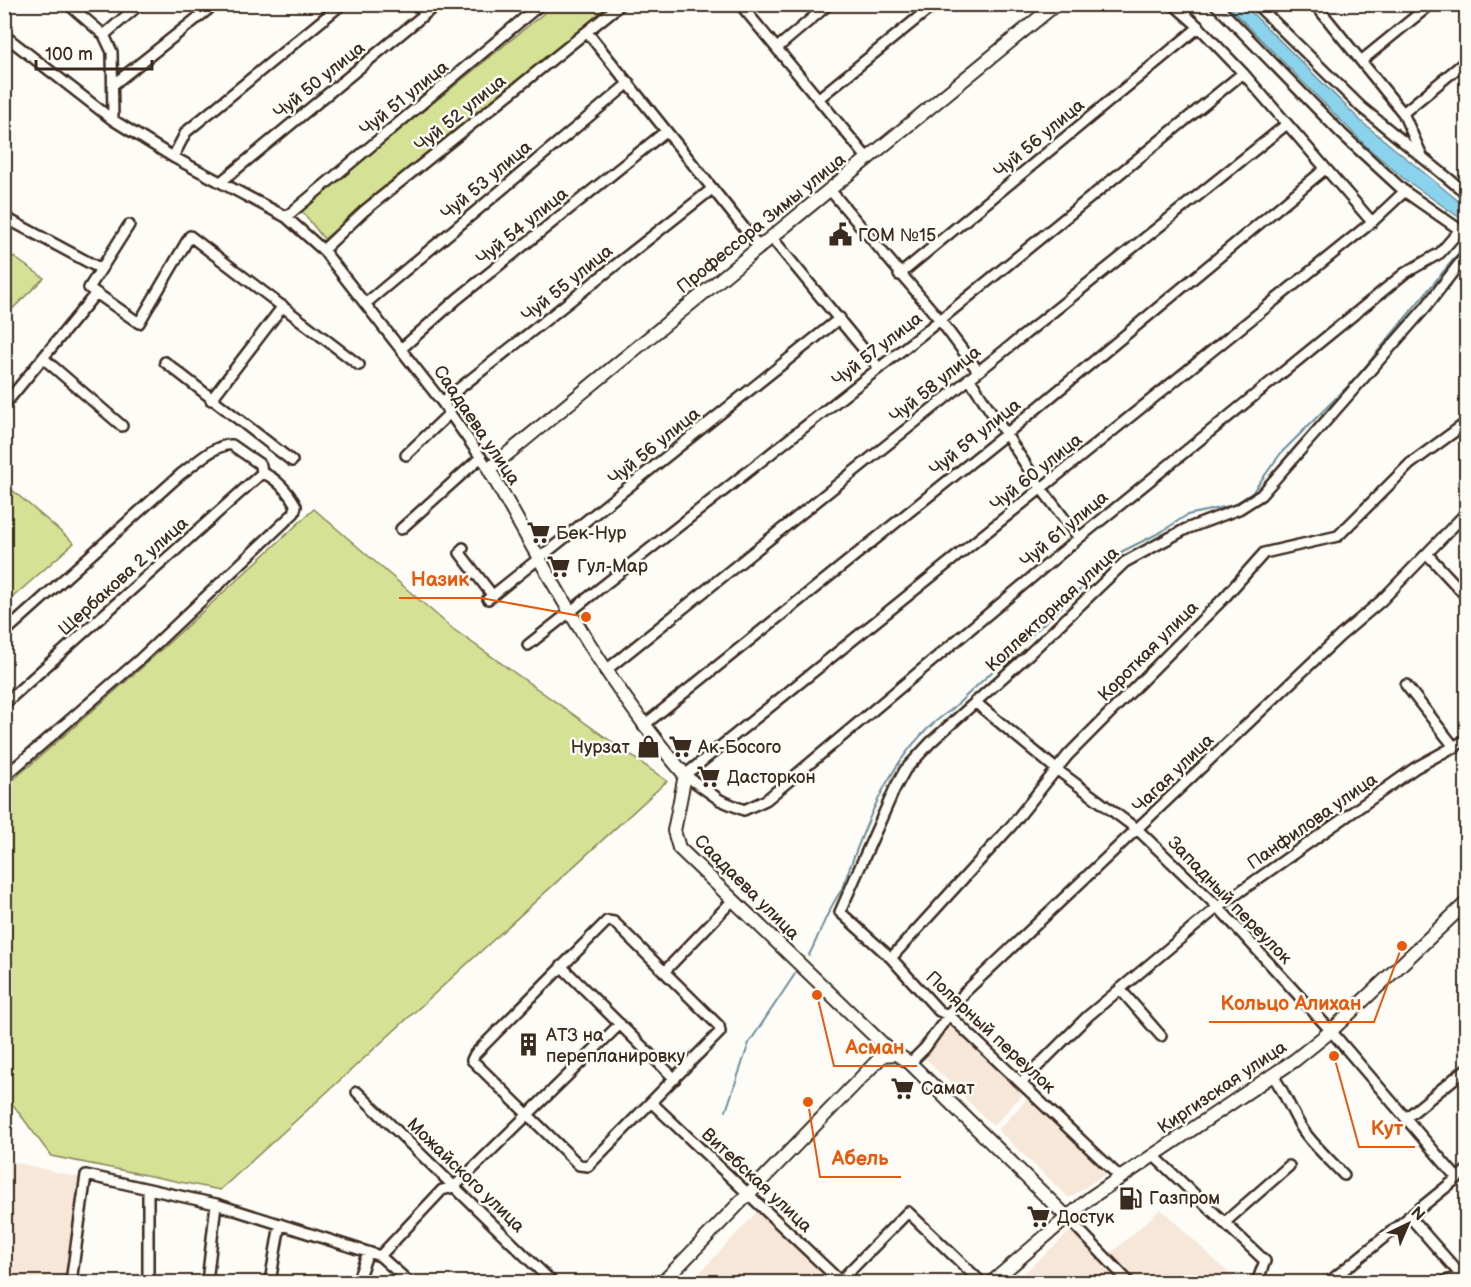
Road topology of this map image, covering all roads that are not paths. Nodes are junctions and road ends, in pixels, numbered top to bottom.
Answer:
1 (68, 4) edge
2 (140, 4) edge
3 (215, 4) edge
4 (342, 4) edge
5 (437, 4) edge
6 (541, 4) edge
7 (621, 4) edge
8 (740, 4) edge
9 (829, 4) edge
10 (935, 4) edge
11 (1056, 4) edge
12 (1173, 4) edge
13 (1215, 4) edge
14 (1256, 4) edge
15 (1431, 4) edge
16 (1318, 6) edge
17 (1199, 27) junction
18 (587, 32) junction
19 (4, 35) edge
20 (104, 35) junction
21 (777, 48) junction
22 (1361, 61) junction
23 (1467, 61) edge
24 (1243, 73) junction
25 (629, 83) junction
26 (114, 84) junction
27 (819, 98) junction
28 (1403, 113) junction
29 (113, 120) junction
30 (1287, 124) junction
31 (666, 131) junction
32 (173, 157) junction
33 (868, 159) junction
34 (1424, 160) junction
35 (1325, 169) junction
36 (222, 181) junction
37 (712, 189) junction
38 (830, 190) junction
39 (1405, 191) junction
40 (1467, 193) edge
41 (4, 217) edge
42 (286, 217) junction
43 (1372, 222) junction
44 (129, 225) dead end
45 (1463, 232) edge
46 (772, 238) junction
47 (760, 248) junction
48 (323, 250) junction
49 (1467, 255) edge
50 (101, 269) junction
51 (899, 275) junction
52 (96, 293) junction
53 (365, 304) junction
54 (283, 306) junction
55 (840, 318) junction
56 (940, 321) junction
57 (401, 349) junction
58 (43, 358) junction
59 (165, 362) dead end
60 (359, 365) dead end
61 (879, 368) junction
62 (978, 371) junction
63 (969, 378) junction
64 (211, 400) junction
65 (442, 402) junction
66 (6, 403) edge
67 (450, 413) junction
68 (1467, 423) edge
69 (122, 426) dead end
70 (1006, 434) junction
71 (406, 455) dead end
72 (481, 457) junction
73 (292, 461) dead end
74 (489, 469) junction
75 (262, 473) junction
76 (1041, 489) junction
77 (1467, 513) edge
78 (401, 529) dead end
79 (1079, 538) junction
80 (463, 548) dead end
81 (1427, 554) junction
82 (539, 559) junction
83 (1467, 596) edge
84 (570, 613) junction
85 (4, 633) edge
86 (528, 645) dead end
87 (605, 671) junction
88 (1406, 685) dead end
89 (975, 702) junction
90 (4, 704) edge
91 (643, 726) junction
92 (1467, 740) edge
93 (1455, 748) junction
94 (1056, 769) junction
95 (685, 776) junction
96 (4, 777) edge
97 (1138, 830) junction
98 (733, 900) junction
99 (1467, 903) edge
100 (1218, 907) junction
101 (840, 912) joint
102 (891, 958) junction
103 (561, 966) junction
104 (664, 972) junction
105 (1120, 989) junction
106 (950, 1016) junction
107 (620, 1024) junction
108 (1330, 1031) junction
109 (1161, 1036) dead end
110 (896, 1054) junction
111 (910, 1063) junction
112 (1467, 1069) edge
113 (1273, 1076) junction
114 (675, 1079) junction
115 (1022, 1082) junction
116 (357, 1092) dead end
117 (651, 1102) junction
118 (528, 1117) junction
119 (1406, 1118) junction
120 (1153, 1155) junction
121 (1289, 1166) dead end
122 (1467, 1171) edge
123 (1344, 1175) dead end
124 (1120, 1177) junction
125 (1457, 1178) junction
126 (454, 1187) junction
127 (148, 1189) junction
128 (748, 1194) junction
129 (216, 1204) junction
130 (1066, 1216) junction
131 (1409, 1216) junction
132 (1224, 1223) junction
133 (280, 1224) junction
134 (368, 1252) junction
135 (380, 1256) junction
136 (1465, 1277) edge
137 (71, 1282) edge
138 (148, 1282) edge
139 (207, 1282) edge
140 (270, 1282) edge
141 (357, 1282) edge
142 (409, 1282) edge
143 (552, 1282) edge
144 (663, 1282) edge
145 (981, 1282) edge
146 (992, 1282) edge
147 (1129, 1282) edge
148 (1257, 1282) edge
149 (1329, 1282) edge
150 (1443, 1282) edge

1 - 20 street
2 - 20 street
3 - 26 street
4 - 32 street
5 - 36 street, Чуй 50 улица
6 - 42 street, Чуй 51 улица
7 - 18 street, Чуй 52 улица
8 - 21 street
9 - 21 street
10 - 27 street
11 - 33 street, Профессора Зимы улица
12 - 17 street
13 - 39 street
14 - 34 street
15 - 22 street
16 - 22 street
17 - 24 street
17 - 51 street, Чуй 56 улица
18 - 25 street
18 - 48 street, Чуй 52 улица
19 - 29 street, Саадаева улица
20 - 26 street
21 - 27 street
22 - 28 street
23 - 28 street
24 - 30 street
24 - 56 street, Чуй 57 улица
25 - 31 street
25 - 53 street, Чуй 53 улица
26 - 29 street
27 - 33 street
28 - 34 street
29 - 32 street, Саадаева улица
30 - 35 street
30 - 62 street, Чуй 58 улица
31 - 37 street
31 - 57 street, Чуй 54 улица
32 - 36 street, Саадаева улица
33 - 38 street, Профессора Зимы улица
34 - 40 street
35 - 43 street
35 - 70 street, Чуй 59 улица
36 - 42 street, Саадаева улица
37 - 47 street
37 - 65 street, Чуй 55 улица
38 - 46 street, Профессора Зимы улица
38 - 51 street
39 - 43 street, Чуй 60 улица
39 - 45 street
41 - 50 street
42 - 48 street, Саадаева улица
43 - 76 street, Чуй 60 улица
44 - 50 street
45 - 79 street, Чуй 61 улица
46 - 47 street, Профессора Зимы улица
46 - 55 street
47 - 74 street, Профессора Зимы улица
48 - 53 street, Саадаева улица
49 - 89 street, Коллекторная улица
50 - 52 street
51 - 56 street
52 - 54 street
52 - 58 street
53 - 57 street, Саадаева улица
54 - 60 street
54 - 64 street
55 - 61 street
55 - 82 street, Чуй 56 улица
56 - 61 street, Чуй 57 улица
56 - 62 street
57 - 65 street, Саадаева улица
58 - 66 street
58 - 69 street
59 - 64 street
61 - 84 street, Чуй 57 улица
62 - 63 street, Чуй 58 улица
63 - 70 street
63 - 87 street, Чуй 58 улица
64 - 73 street
65 - 67 street, Саадаева улица
67 - 71 street
67 - 72 street, Саадаева улица
68 - 94 street, Короткая улица
70 - 76 street
70 - 91 street, Чуй 59 улица
72 - 74 street, Саадаева улица
72 - 78 street
74 - 82 street, Саадаева улица
75 - 85 street
75 - 90 street, Щербакова 2 улица
75 - 96 street
76 - 79 street
76 - 95 street, Чуй 60 улица
77 - 81 street, Чагая улица
79 - 95 street, Чуй 61 улица
80 - 82 street, Чуй 56 улица
81 - 83 street
81 - 97 street, Чагая улица
82 - 84 street, Саадаева улица
84 - 86 street, Чуй 57 улица
84 - 87 street, Саадаева улица
87 - 91 street, Саадаева улица
88 - 93 street
89 - 94 street, Западный переулок
89 - 101 street, Коллекторная улица
91 - 95 street, Саадаева улица
92 - 93 street, Панфилова улица
93 - 100 street, Панфилова улица
94 - 97 street, Западный переулок
94 - 102 street, Короткая улица
95 - 98 street, Саадаева улица
97 - 100 street, Западный переулок
97 - 106 street, Чагая улица
98 - 104 street
98 - 110 street, Саадаева улица
99 - 108 street, Киргизская улица
100 - 105 street, Панфилова улица
100 - 108 street, Западный переулок
101 - 102 street, Полярный переулок
102 - 106 street, Полярный переулок
103 - 104 street
103 - 107 street
103 - 118 street
104 - 114 street
105 - 109 street
105 - 115 street, Панфилова улица
106 - 111 street, Чагая улица
106 - 115 street, Полярный переулок
107 - 114 street
107 - 118 street
108 - 113 street, Киргизская улица
108 - 119 street, Западный переулок
110 - 111 street, Саадаева улица
110 - 128 street
111 - 130 street, Саадаева улица
112 - 119 street
113 - 120 street, Киргизская улица
113 - 123 street
114 - 117 street
115 - 124 street, Полярный переулок
116 - 126 street, Можайского улица
117 - 118 street
117 - 128 street, Витебская улица
118 - 126 street
119 - 125 street, Западный переулок
120 - 124 street, Киргизская улица
120 - 132 street
121 - 132 street
122 - 125 street
124 - 130 street, Киргизская улица
125 - 131 street
126 - 135 street
126 - 143 street, Можайского улица
127 - 129 street
127 - 137 street
127 - 138 street
128 - 144 street
128 - 145 street, Витебская улица
129 - 133 street
129 - 139 street
130 - 146 street, Киргизская улица
130 - 147 street, Саадаева улица
131 - 136 street
131 - 149 street
132 - 148 street
133 - 134 street
133 - 140 street
134 - 135 street
134 - 141 street
135 - 142 street
136 - 150 street

